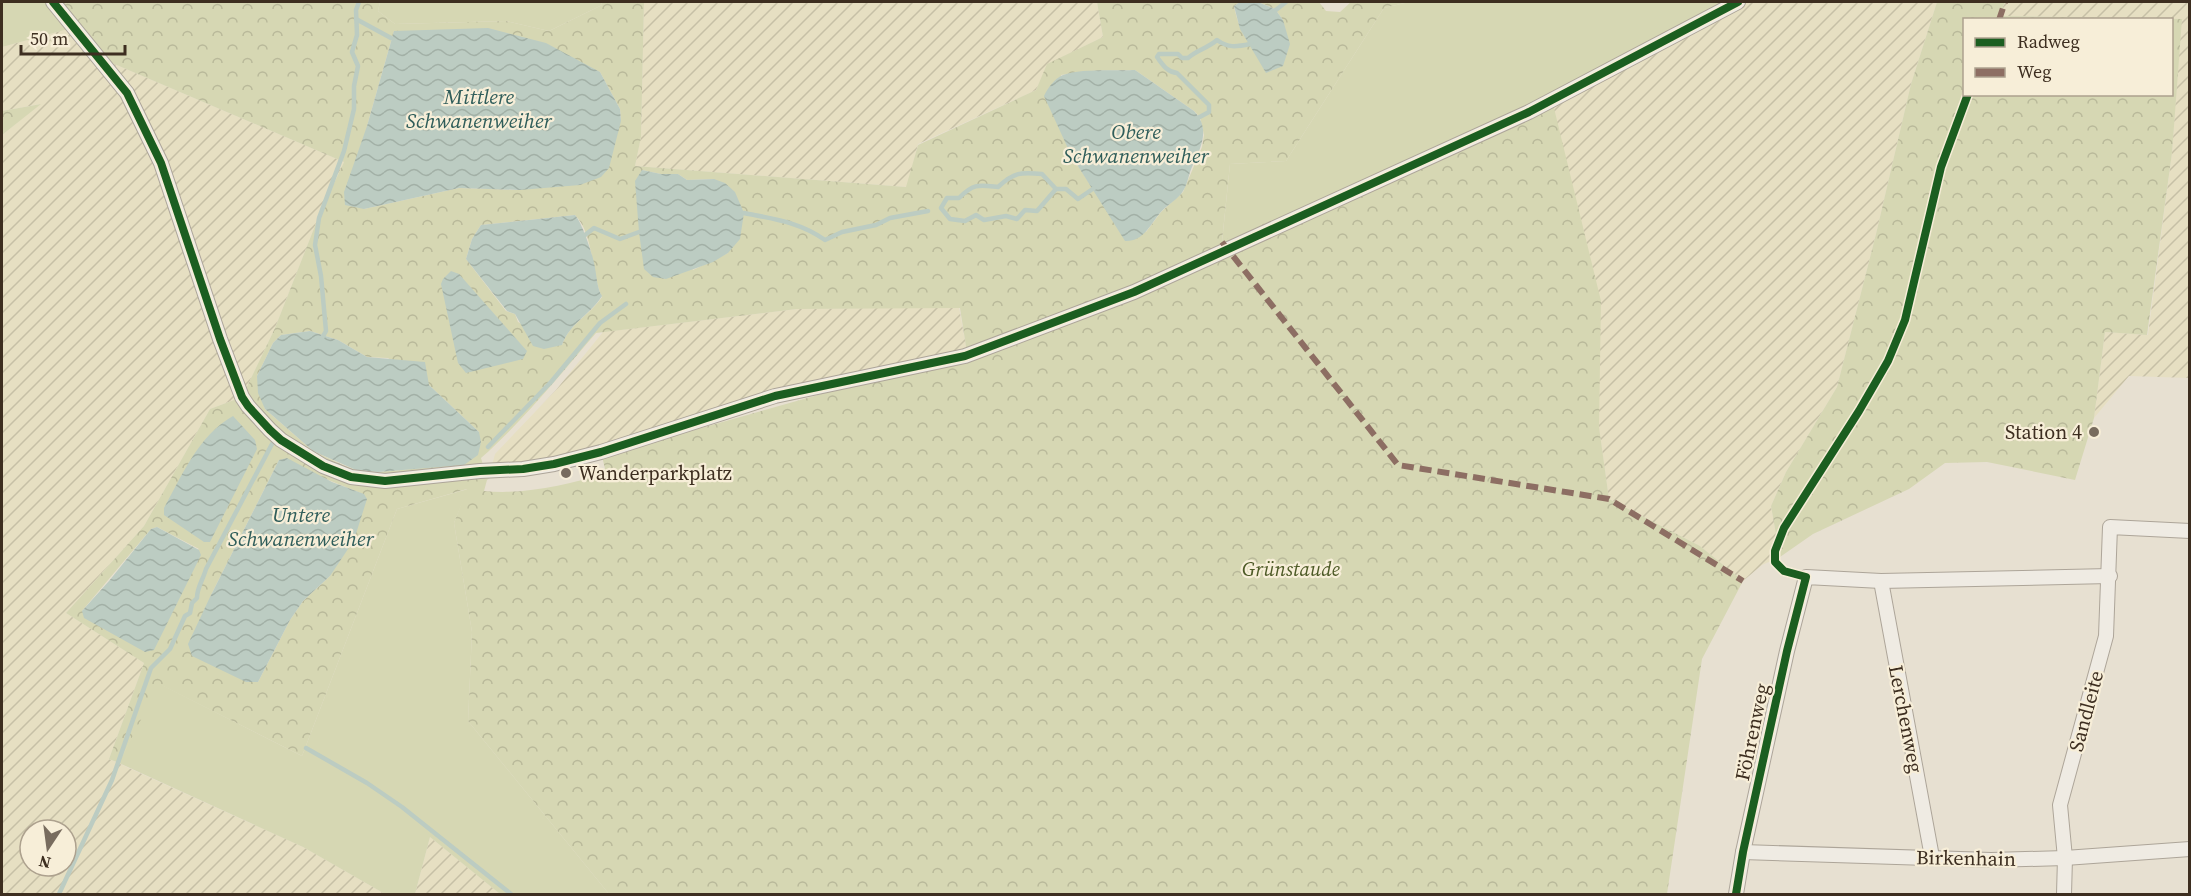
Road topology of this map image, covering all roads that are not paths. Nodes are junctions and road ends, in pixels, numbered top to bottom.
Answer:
1 (54, 2) edge
2 (1738, 2) edge
3 (2190, 531) edge
4 (2109, 576) junction
5 (1881, 581) junction
6 (2190, 849) edge
7 (1743, 852) junction
8 (1932, 857) junction
9 (2065, 858) junction
10 (1736, 894) edge
11 (2064, 894) edge

1 - 2 street
3 - 4 street, Sandleite
4 - 5 street, Föhrenweg
4 - 9 street, Sandleite
5 - 7 street, Föhrenweg
5 - 8 street, Lerchenweg
6 - 9 street, Birkenhain
7 - 8 street, Birkenhain
7 - 10 street, Föhrenweg
8 - 9 street, Birkenhain
9 - 11 street, Sandleite

